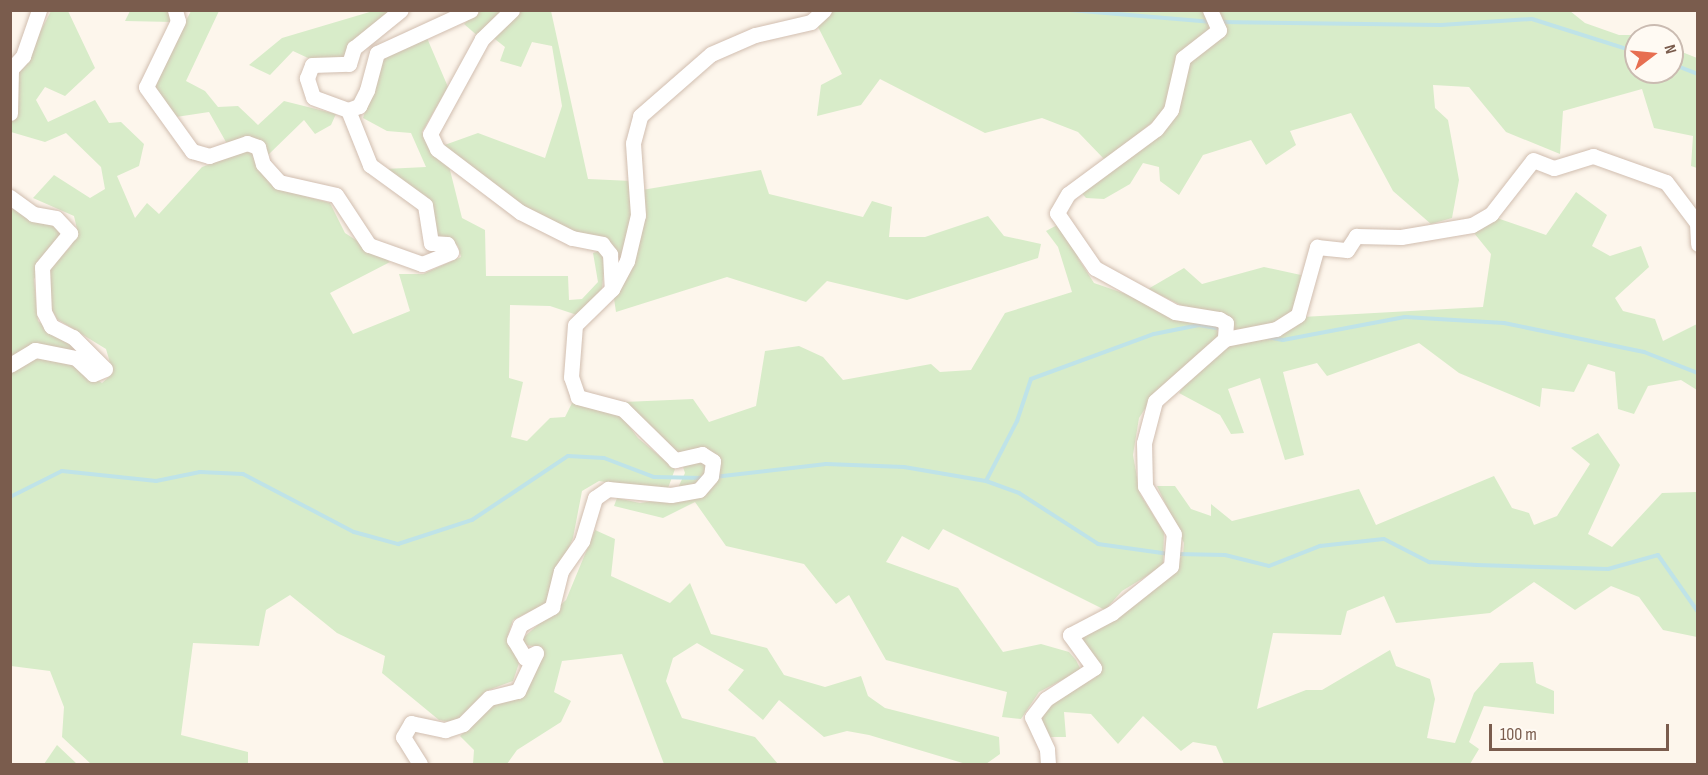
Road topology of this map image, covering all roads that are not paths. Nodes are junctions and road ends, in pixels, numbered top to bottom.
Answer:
1 (39, 10) edge
2 (176, 10) edge
3 (401, 10) edge
4 (471, 10) edge
5 (512, 10) edge
6 (824, 10) edge
7 (1210, 10) edge
8 (348, 110) junction
9 (10, 113) edge
10 (10, 197) edge
11 (1698, 244) edge
12 (612, 289) junction
13 (1225, 339) junction
14 (10, 365) edge
15 (420, 765) edge
16 (1047, 765) edge

1 - 9 street
2 - 8 street
3 - 8 street
4 - 8 street
5 - 12 street
6 - 12 street
7 - 13 street
10 - 14 street
11 - 13 street
12 - 15 street
13 - 16 street

